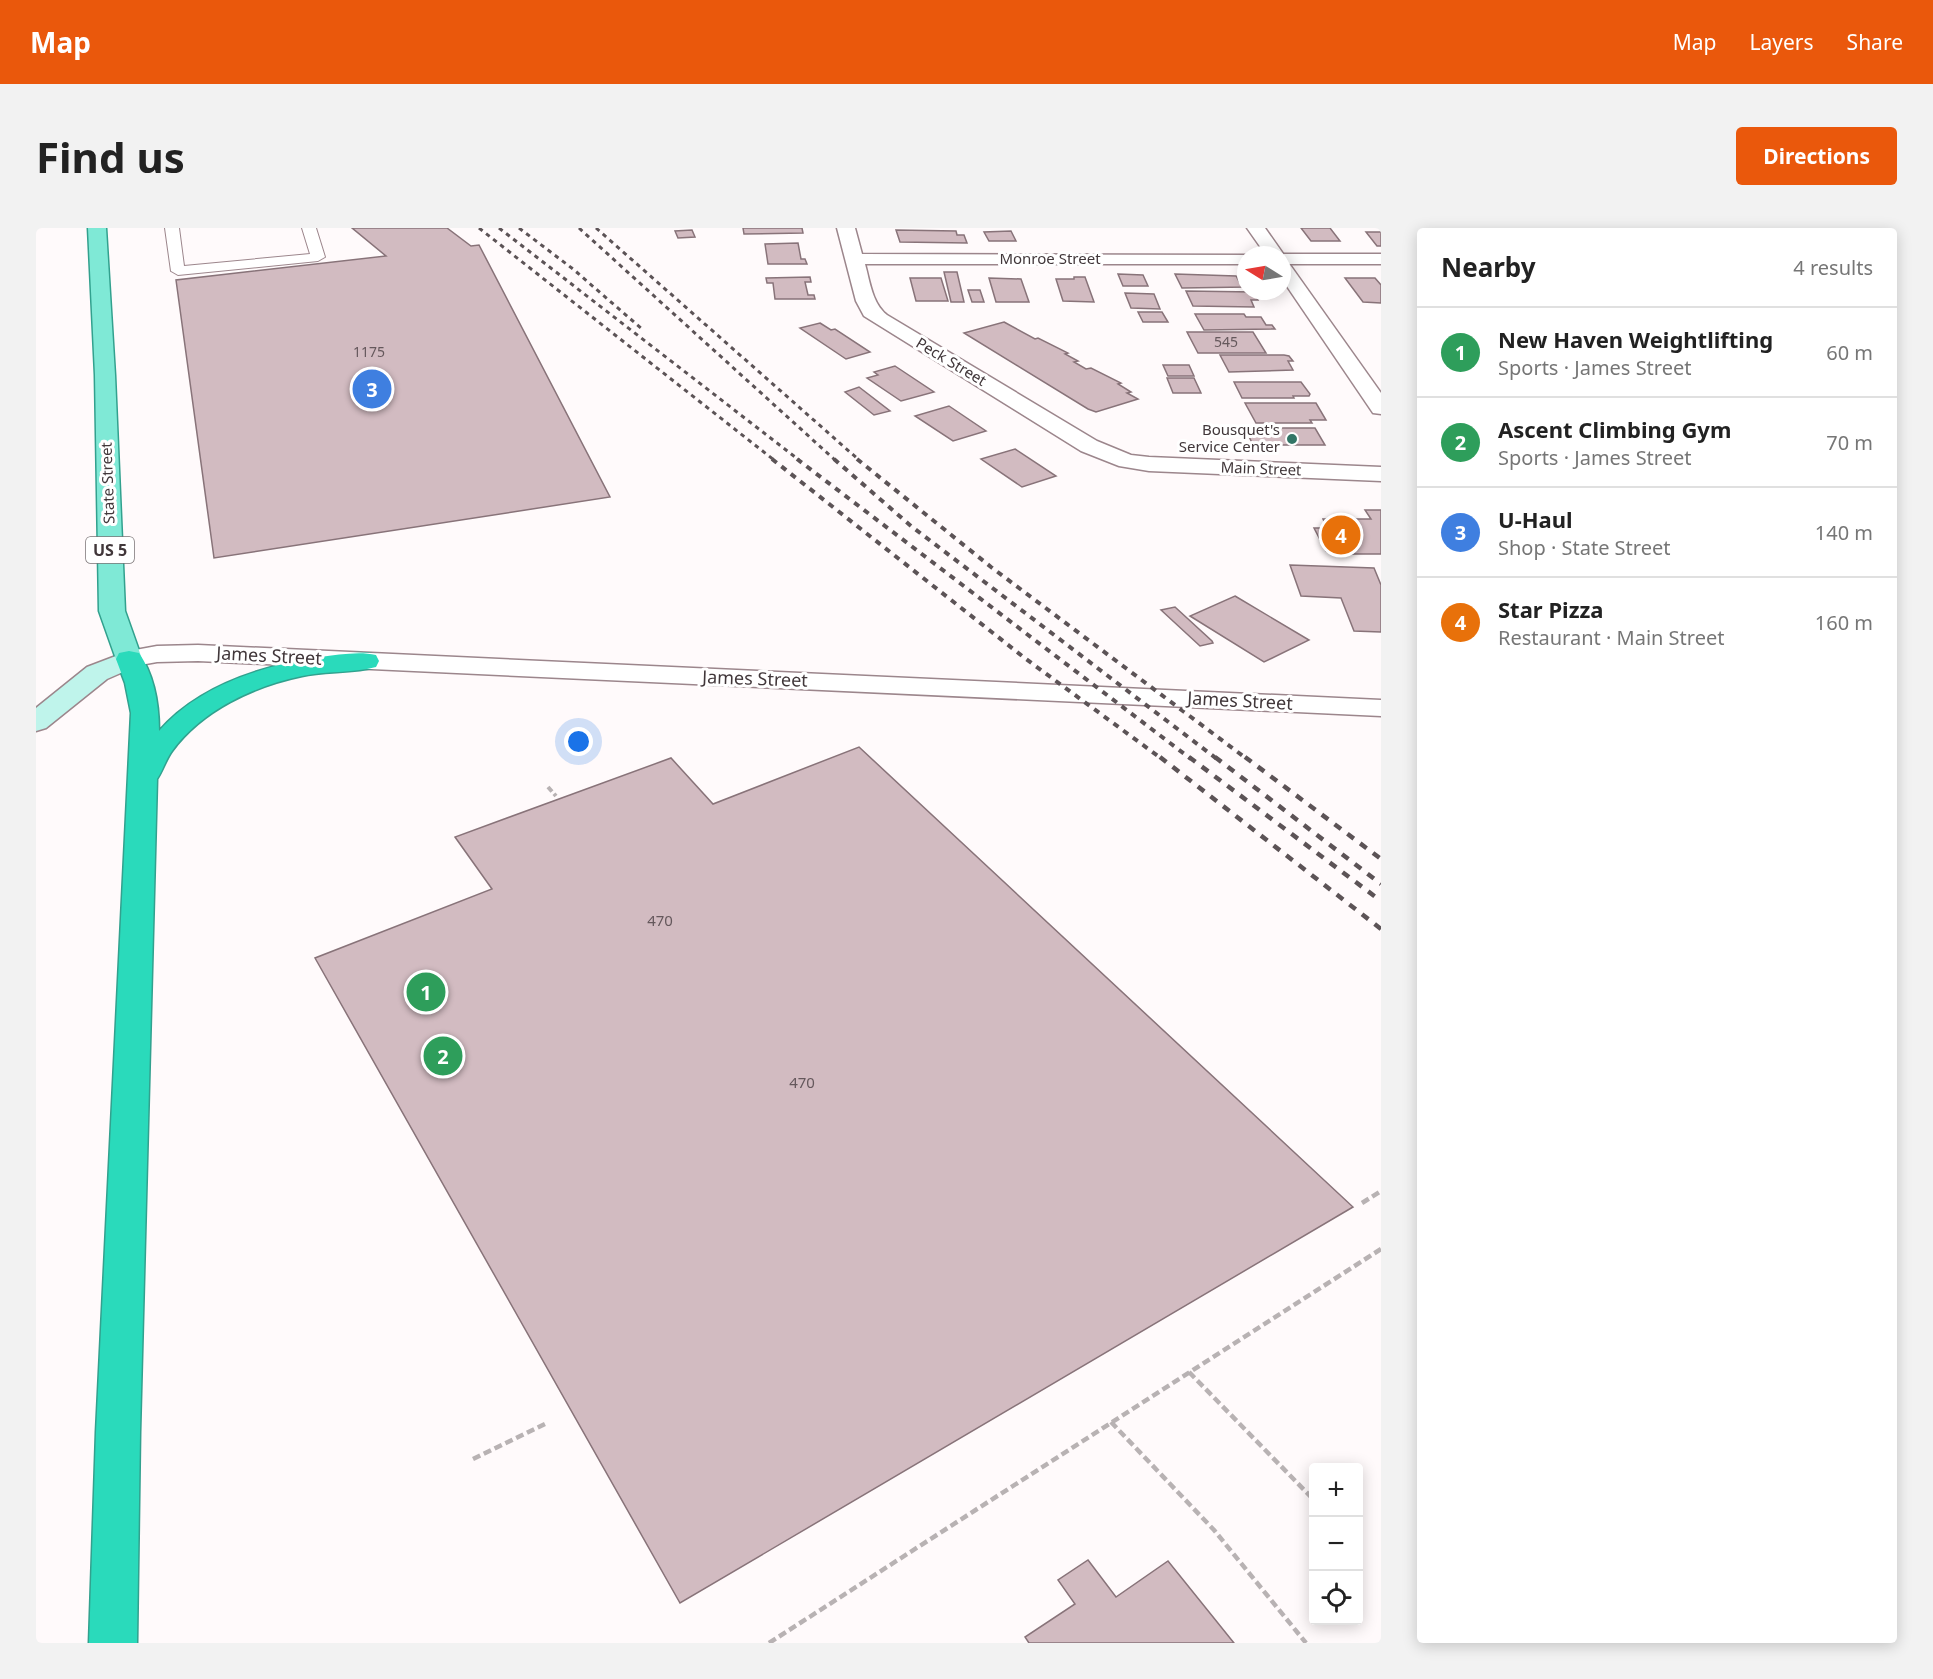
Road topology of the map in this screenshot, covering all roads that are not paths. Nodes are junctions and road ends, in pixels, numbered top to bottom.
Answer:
1 (97, 228) edge
2 (172, 228) edge
3 (309, 228) edge
4 (846, 228) edge
5 (1257, 228) edge
6 (1269, 246) edge
7 (855, 259) junction
8 (1237, 259) edge
9 (1291, 259) edge
10 (1381, 259) edge
11 (1291, 279) edge
12 (1381, 408) edge
13 (1107, 454) joint
14 (1381, 474) edge
15 (129, 659) junction
16 (366, 661) junction
17 (1381, 708) edge
18 (36, 722) edge
19 (142, 788) junction
20 (113, 1643) edge

1 - 15 main road, State Street / US 5
2 - 3 lane
4 - 7 street, Peck Street
5 - 6 street
7 - 8 street, Monroe Street
7 - 13 street, Peck Street
9 - 10 street
11 - 12 street
13 - 14 street, Main Street
15 - 16 street, James Street
15 - 18 main road
15 - 19 highway
16 - 17 street, James Street
16 - 19 highway
19 - 20 highway

